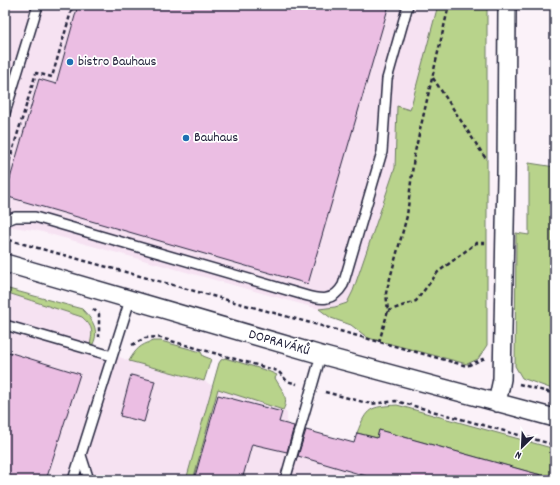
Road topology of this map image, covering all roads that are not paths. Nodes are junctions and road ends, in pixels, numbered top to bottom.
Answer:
1 (38, 5) edge
2 (408, 5) edge
3 (507, 5) edge
4 (5, 113) edge
5 (5, 221) edge
6 (5, 263) edge
7 (130, 300) junction
8 (5, 325) edge
9 (321, 355) junction
10 (112, 356) junction
11 (497, 403) junction
12 (555, 418) edge
13 (81, 455) junction
14 (73, 480) edge
15 (89, 480) edge
16 (285, 480) edge

1 - 4 lane
2 - 5 lane
3 - 11 street
6 - 7 street, DOPRAVÁKŮ
7 - 9 street, DOPRAVÁKŮ
7 - 10 lane
8 - 10 lane
9 - 11 street, DOPRAVÁKŮ
9 - 16 lane
10 - 13 lane
11 - 12 street, DOPRAVÁKŮ
13 - 14 lane
13 - 15 lane

